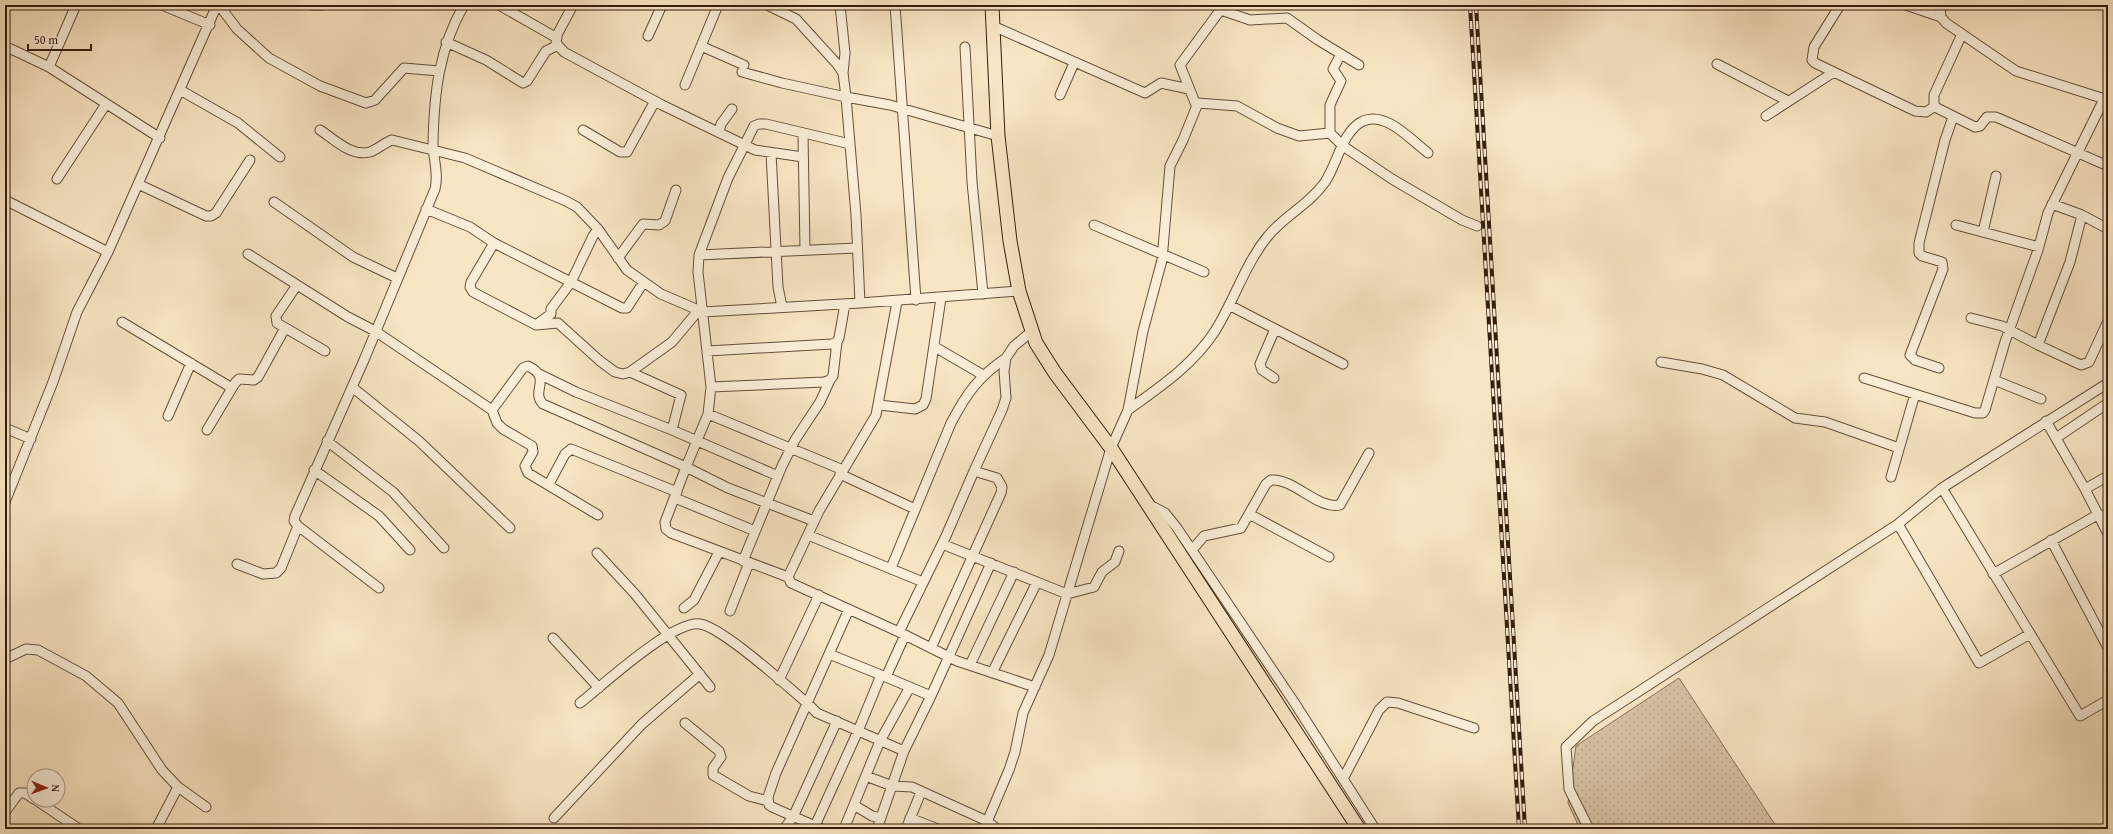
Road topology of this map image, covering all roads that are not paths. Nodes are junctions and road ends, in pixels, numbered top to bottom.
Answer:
1 (76, 5) edge
2 (162, 5) edge
3 (218, 5) edge
4 (312, 5) edge
5 (322, 5) edge
6 (464, 5) edge
7 (500, 5) edge
8 (573, 5) edge
9 (662, 5) edge
10 (718, 5) edge
11 (767, 5) edge
12 (840, 5) edge
13 (895, 5) edge
14 (992, 5) edge
15 (1840, 5) edge
16 (1906, 5) edge
17 (1940, 5) edge
18 (1223, 8) edge
19 (1941, 17) junction
20 (210, 25) junction
21 (993, 26) junction
22 (1962, 34) junction
23 (648, 36) dead end
24 (446, 42) junction
25 (557, 42) junction
26 (701, 46) junction
27 (965, 47) dead end
28 (5, 48) edge
29 (1341, 54) junction
30 (1074, 63) junction
31 (1717, 64) dead end
32 (1359, 65) dead end
33 (49, 67) junction
34 (439, 71) junction
35 (1834, 72) junction
36 (843, 73) junction
37 (685, 85) dead end
38 (1189, 89) junction
39 (180, 90) junction
40 (1060, 94) dead end
41 (846, 97) junction
42 (2106, 100) edge
43 (655, 101) junction
44 (1788, 101) junction
45 (106, 104) junction
46 (1196, 105) junction
47 (1935, 106) junction
48 (902, 108) junction
49 (732, 109) dead end
50 (1766, 116) dead end
51 (1953, 117) junction
52 (968, 127) junction
53 (320, 130) dead end
54 (584, 130) dead end
55 (719, 132) junction
56 (803, 133) junction
57 (1330, 133) junction
58 (998, 136) junction
59 (160, 138) junction
60 (744, 144) junction
61 (850, 144) junction
62 (1343, 146) junction
63 (433, 149) junction
64 (2078, 152) junction
65 (771, 153) junction
66 (1428, 153) dead end
67 (280, 157) dead end
68 (803, 158) junction
69 (250, 160) dead end
70 (2108, 166) edge
71 (1996, 176) dead end
72 (57, 179) dead end
73 (138, 184) junction
74 (676, 190) dead end
75 (5, 200) edge
76 (274, 202) dead end
77 (2052, 204) junction
78 (426, 209) junction
79 (2082, 215) junction
80 (1094, 225) dead end
81 (1956, 225) dead end
82 (1477, 226) dead end
83 (598, 229) junction
84 (2108, 229) edge
85 (1983, 232) junction
86 (494, 243) junction
87 (2039, 247) junction
88 (857, 248) junction
89 (805, 250) junction
90 (776, 251) junction
91 (108, 252) junction
92 (1162, 253) junction
93 (248, 254) dead end
94 (699, 255) junction
95 (618, 258) junction
96 (1204, 272) dead end
97 (397, 278) junction
98 (571, 282) junction
99 (643, 283) junction
100 (297, 284) junction
101 (1019, 291) junction
102 (983, 294) junction
103 (942, 298) junction
104 (916, 300) junction
105 (897, 302) junction
106 (860, 303) junction
107 (845, 304) junction
108 (1229, 306) junction
109 (782, 307) junction
110 (700, 311) junction
111 (551, 314) junction
112 (1971, 318) dead end
113 (2108, 321) edge
114 (122, 322) dead end
115 (558, 323) junction
116 (536, 325) junction
117 (285, 328) junction
118 (1275, 329) junction
119 (2009, 330) junction
120 (375, 331) junction
121 (1031, 332) junction
122 (837, 342) junction
123 (2038, 346) junction
124 (935, 347) junction
125 (325, 351) dead end
126 (707, 351) junction
127 (1006, 358) junction
128 (1661, 362) dead end
129 (191, 363) junction
130 (1343, 364) dead end
131 (1939, 368) dead end
132 (630, 372) junction
133 (539, 374) junction
134 (983, 375) junction
135 (1274, 378) dead end
136 (1864, 378) dead end
137 (830, 380) junction
138 (1994, 380) junction
139 (2108, 383) edge
140 (352, 386) junction
141 (711, 387) junction
142 (232, 388) junction
143 (1915, 394) junction
144 (2041, 399) dead end
145 (2108, 403) edge
146 (879, 405) junction
147 (492, 410) junction
148 (1128, 410) junction
149 (708, 414) junction
150 (168, 416) dead end
151 (2046, 421) junction
152 (5, 428) edge
153 (207, 430) dead end
154 (672, 430) junction
155 (2056, 438) junction
156 (31, 439) junction
157 (327, 441) junction
158 (697, 441) junction
159 (791, 448) junction
160 (1111, 448) junction
161 (1899, 448) junction
162 (1368, 453) dead end
163 (686, 468) junction
164 (314, 470) junction
165 (974, 471) junction
166 (842, 472) junction
167 (778, 476) junction
168 (2108, 476) edge
169 (1890, 477) dead end
170 (549, 484) junction
171 (1942, 488) junction
172 (2085, 489) junction
173 (676, 495) junction
174 (5, 502) edge
175 (767, 503) junction
176 (1148, 504) junction
177 (915, 509) junction
178 (1249, 514) junction
179 (2099, 514) junction
180 (598, 515) dead end
181 (814, 521) junction
182 (1898, 524) junction
183 (298, 526) junction
184 (510, 528) dead end
185 (755, 532) junction
186 (2108, 534) edge
187 (808, 535) junction
188 (2051, 540) junction
189 (942, 544) junction
190 (444, 548) dead end
191 (410, 550) dead end
192 (1192, 550) junction
193 (1119, 551) dead end
194 (719, 552) junction
195 (597, 553) dead end
196 (973, 556) junction
197 (1329, 557) dead end
198 (746, 562) junction
199 (991, 563) junction
200 (237, 564) dead end
201 (891, 568) junction
202 (1014, 572) junction
203 (1993, 574) junction
204 (788, 577) junction
205 (923, 582) junction
206 (1037, 582) junction
207 (379, 588) dead end
208 (1067, 594) junction
209 (819, 595) junction
210 (684, 608) dead end
211 (849, 609) junction
212 (730, 611) dead end
213 (902, 633) junction
214 (668, 634) junction
215 (2030, 634) junction
216 (553, 638) dead end
217 (932, 648) junction
218 (2108, 648) edge
219 (829, 654) junction
220 (949, 657) junction
221 (5, 659) edge
222 (970, 665) junction
223 (992, 673) junction
224 (700, 674) junction
225 (883, 676) junction
226 (779, 680) junction
227 (710, 687) dead end
228 (910, 687) junction
229 (1035, 687) junction
230 (599, 688) junction
231 (931, 696) junction
232 (2108, 700) edge
233 (580, 703) dead end
234 (807, 703) junction
235 (837, 722) junction
236 (685, 723) dead end
237 (1474, 728) dead end
238 (858, 731) junction
239 (880, 741) junction
240 (904, 751) junction
241 (866, 776) junction
242 (1343, 779) junction
243 (892, 786) junction
244 (178, 787) junction
245 (921, 792) junction
246 (26, 794) edge
247 (768, 802) junction
248 (854, 805) junction
249 (206, 807) dead end
250 (48, 808) edge
251 (6, 810) edge
252 (793, 817) junction
253 (554, 818) dead end
254 (881, 818) junction
255 (910, 818) junction
256 (986, 825) edge
257 (819, 828) edge
258 (78, 829) edge
259 (156, 829) edge
260 (784, 829) edge
261 (844, 829) edge
262 (876, 829) edge
263 (906, 829) edge
264 (938, 829) edge
265 (997, 829) edge
266 (1359, 829) edge
267 (1375, 829) edge
268 (1589, 829) edge

1 - 33 street
2 - 20 street
3 - 20 street
3 - 34 street
4 - 5 street
6 - 24 street
7 - 25 street
8 - 25 street
9 - 23 street
10 - 26 street
11 - 36 street
12 - 36 street
13 - 48 street
14 - 21 highway
15 - 35 street
16 - 19 street
17 - 19 street
18 - 29 street
18 - 38 street
19 - 22 street
20 - 39 street
21 - 30 street
21 - 58 highway
22 - 42 street
22 - 47 street
24 - 25 street
24 - 34 street
25 - 43 street
26 - 37 street
26 - 41 street
27 - 52 street
28 - 33 street
29 - 32 street
29 - 57 street
30 - 38 street
30 - 40 street
31 - 44 street
33 - 45 street
34 - 63 street
35 - 44 street
35 - 47 street
36 - 41 street
38 - 46 street
39 - 59 street
39 - 67 street
41 - 48 street
41 - 61 street
42 - 64 street
43 - 54 street
43 - 55 street
44 - 50 street
45 - 59 street
45 - 72 street
46 - 57 street
46 - 92 street
47 - 51 street
48 - 52 street
48 - 104 street
49 - 55 street
51 - 64 street
51 - 131 street
52 - 58 street
52 - 102 street
53 - 63 street
55 - 60 street
56 - 60 street
56 - 61 street
56 - 68 street
57 - 62 street
58 - 101 highway
59 - 73 street
60 - 65 street
60 - 94 street
61 - 88 street
62 - 66 street
62 - 82 street
62 - 108 street
63 - 78 street
63 - 83 street
64 - 70 street
64 - 77 street
65 - 68 street
65 - 90 street
68 - 89 street
69 - 73 street
71 - 85 street
73 - 91 street
74 - 95 street
75 - 91 street
76 - 97 street
77 - 79 street
77 - 87 street
78 - 86 street
78 - 97 street
79 - 84 street
79 - 123 street
80 - 92 street
81 - 85 street
83 - 95 street
83 - 98 street
85 - 87 street
86 - 98 street
86 - 116 street
87 - 119 street
88 - 89 street
88 - 106 street
89 - 90 street
90 - 94 street
90 - 109 street
91 - 156 street
92 - 96 street
92 - 148 street
93 - 100 street
94 - 110 street
95 - 99 street
97 - 120 street
98 - 99 street
98 - 111 street
99 - 110 street
100 - 117 street
100 - 120 street
101 - 102 street
101 - 121 highway
102 - 103 street
103 - 104 street
103 - 124 street
104 - 105 street
105 - 106 street
105 - 146 street
106 - 107 street
107 - 109 street
107 - 122 street
108 - 118 street
108 - 148 street
109 - 110 street
110 - 126 street
110 - 132 street
111 - 115 street
111 - 116 street
112 - 119 street
113 - 123 street
114 - 129 street
115 - 116 street
115 - 132 street
117 - 125 street
117 - 142 street
118 - 130 street
118 - 135 street
119 - 123 street
119 - 138 street
120 - 140 street
120 - 147 street
121 - 127 street
121 - 160 highway
122 - 126 street
122 - 137 street
124 - 134 street
124 - 146 street
126 - 141 street
127 - 134 street
127 - 165 street
128 - 161 street
129 - 142 street
129 - 150 street
132 - 154 street
133 - 147 street
133 - 154 street
133 - 163 street
134 - 177 street
136 - 143 street
137 - 141 street
137 - 159 street
138 - 143 street
138 - 144 street
139 - 151 street
140 - 157 street
140 - 184 street
141 - 149 street
142 - 153 street
143 - 161 street
145 - 155 street
146 - 166 street
147 - 170 street
148 - 160 street
149 - 158 street
149 - 159 street
151 - 155 street
151 - 171 street
152 - 156 street
154 - 158 street
155 - 172 street
156 - 174 street
157 - 164 street
157 - 190 street
158 - 163 street
158 - 167 street
159 - 166 street
159 - 167 street
160 - 176 highway
160 - 208 street
161 - 169 street
162 - 178 street
163 - 173 street
163 - 175 street
164 - 183 street
164 - 191 street
165 - 189 street
165 - 196 street
166 - 177 street
166 - 181 street
167 - 175 street
168 - 172 street
170 - 173 street
170 - 180 street
171 - 182 street
171 - 203 street
172 - 179 street
173 - 185 street
173 - 194 street
175 - 181 street
175 - 185 street
176 - 192 street
176 - 266 highway
177 - 201 street
178 - 192 street
178 - 197 street
179 - 186 street
179 - 188 street
181 - 187 street
182 - 215 street
182 - 268 street
183 - 200 street
183 - 207 street
185 - 198 street
187 - 201 street
187 - 204 street
188 - 203 street
188 - 218 street
189 - 196 street
189 - 205 street
192 - 242 street
193 - 208 street
194 - 198 street
194 - 210 street
195 - 214 street
196 - 199 street
196 - 217 street
198 - 204 street
198 - 212 street
199 - 202 street
199 - 220 street
201 - 205 street
202 - 206 street
202 - 222 street
203 - 215 street
204 - 209 street
205 - 213 street
206 - 208 street
206 - 223 street
208 - 229 street
209 - 211 street
209 - 226 street
211 - 213 street
211 - 219 street
213 - 217 street
213 - 225 street
214 - 224 street
214 - 226 street
214 - 230 street
215 - 232 street
216 - 230 street
217 - 220 street
219 - 225 street
219 - 234 street
220 - 222 street
220 - 231 street
221 - 244 street
222 - 223 street
223 - 229 street
224 - 227 street
224 - 253 street
225 - 228 street
225 - 238 street
226 - 234 street
228 - 231 street
228 - 239 street
229 - 256 street
230 - 233 street
231 - 240 street
234 - 235 street
234 - 247 street
235 - 238 street
235 - 252 street
236 - 247 street
237 - 242 street
238 - 239 street
238 - 257 street
239 - 240 street
239 - 241 street
240 - 243 street
241 - 243 street
241 - 248 street
242 - 267 street
243 - 245 street
243 - 254 street
244 - 249 street
244 - 259 street
245 - 255 street
245 - 256 street
246 - 251 street
247 - 252 street
248 - 254 street
248 - 261 street
250 - 258 street
252 - 257 street
252 - 260 street
254 - 262 street
255 - 263 street
255 - 264 street
256 - 265 street

